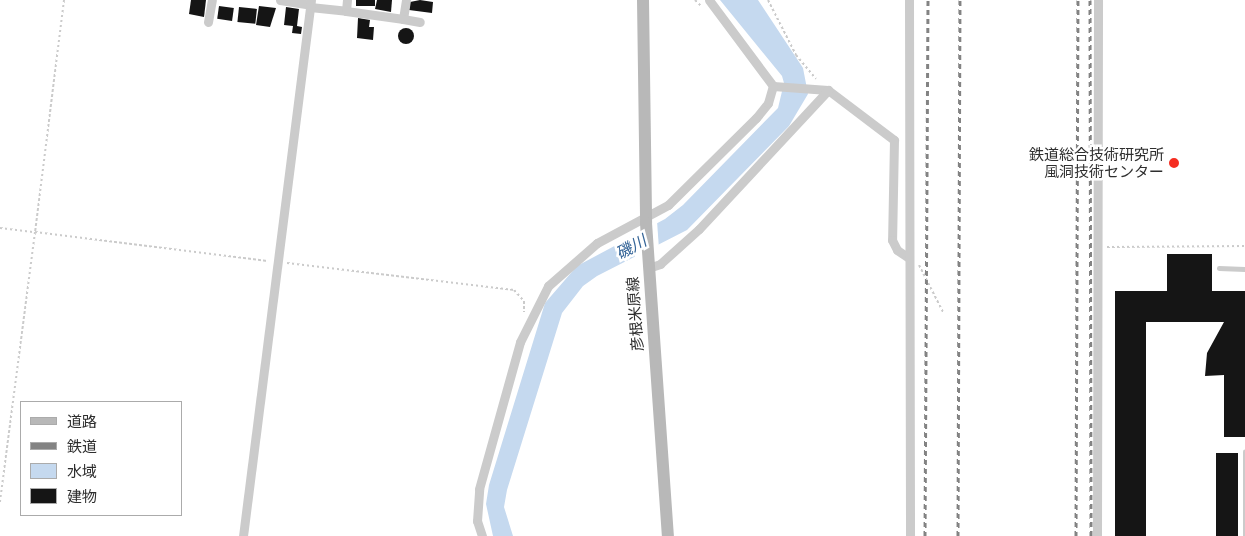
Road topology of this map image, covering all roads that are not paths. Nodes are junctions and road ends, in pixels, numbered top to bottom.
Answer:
1 (212, 0) edge
2 (280, 0) edge
3 (347, 0) edge
4 (406, 0) edge
5 (643, 0) edge
6 (709, 0) edge
7 (908, 0) edge
8 (1098, 0) edge
9 (311, 4) edge
10 (346, 11) junction
11 (403, 18) junction
12 (208, 22) dead end
13 (420, 22) dead end
14 (775, 86) junction
15 (824, 89) junction
16 (646, 221) junction
17 (914, 260) junction
18 (648, 265) junction
19 (1219, 268) dead end
20 (1245, 270) edge
21 (1245, 452) edge
22 (243, 536) edge
23 (482, 536) edge
24 (668, 536) edge
25 (910, 536) edge
26 (1097, 536) edge
27 (1245, 536) edge

1 - 12 street
2 - 9 street
3 - 10 street
4 - 11 street
5 - 16 main road, 彦根米原線
6 - 14 street
7 - 17 street
8 - 26 street
9 - 10 street
9 - 22 street
10 - 11 street
11 - 13 street
14 - 15 street
14 - 16 street
15 - 17 street
15 - 18 street
16 - 18 main road, 彦根米原線
16 - 23 street
17 - 25 street
18 - 24 main road, 彦根米原線
19 - 20 lane
21 - 27 lane

